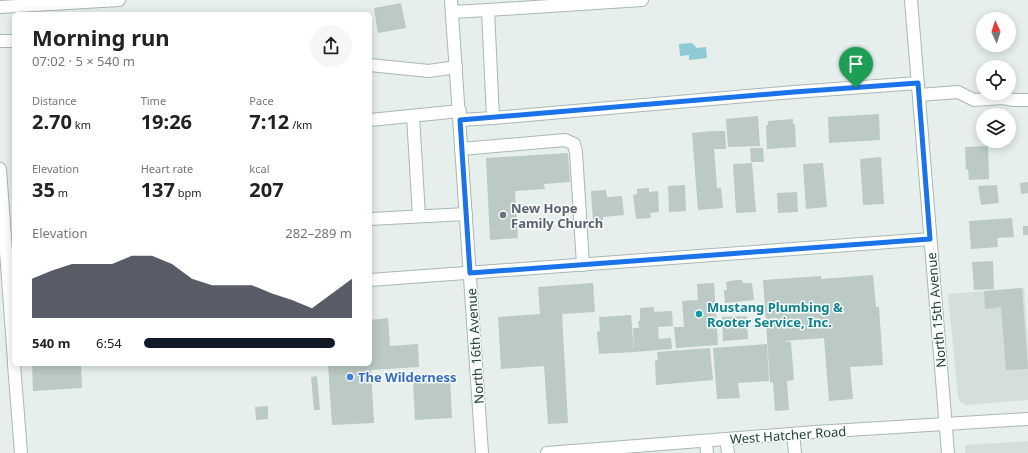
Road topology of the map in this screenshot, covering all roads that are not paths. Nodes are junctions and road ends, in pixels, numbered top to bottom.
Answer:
1 (119, 0) edge
2 (451, 0) edge
3 (642, 0) edge
4 (911, 0) edge
5 (0, 7) edge
6 (488, 10) junction
7 (452, 12) junction
8 (0, 41) edge
9 (12, 41) edge
10 (372, 65) edge
11 (456, 67) junction
12 (918, 89) junction
13 (1028, 100) edge
14 (413, 116) junction
15 (460, 116) junction
16 (493, 118) junction
17 (372, 120) edge
18 (461, 149) junction
19 (0, 169) edge
20 (1, 182) edge
21 (466, 214) junction
22 (419, 216) junction
23 (372, 219) edge
24 (930, 239) junction
25 (582, 265) junction
26 (470, 273) junction
27 (372, 280) edge
28 (12, 305) edge
29 (14, 366) edge
30 (1028, 418) edge
31 (946, 424) junction
32 (793, 434) junction
33 (726, 439) junction
34 (706, 440) junction
35 (670, 448) edge
36 (617, 450) edge
37 (585, 452) edge
38 (21, 453) edge
39 (482, 453) edge
40 (547, 453) edge
41 (707, 453) edge
42 (728, 453) edge
43 (795, 453) edge
44 (948, 453) edge

1 - 5 street
2 - 7 street, North 16th Avenue
3 - 6 street
4 - 12 street, North 15th Avenue
6 - 7 street
6 - 16 street
7 - 11 street, North 16th Avenue
8 - 9 street
10 - 11 street
11 - 15 street, North 16th Avenue
12 - 13 street
12 - 16 street
12 - 24 street, North 15th Avenue
14 - 15 street
14 - 17 street
14 - 22 street
15 - 16 street
15 - 18 street, North 16th Avenue
18 - 21 street, North 16th Avenue
18 - 25 street
19 - 20 street
20 - 28 street
21 - 22 street
21 - 26 street, North 16th Avenue
22 - 23 street
24 - 25 street
24 - 31 street, North 15th Avenue
25 - 26 street
26 - 27 street
26 - 39 street, North 16th Avenue
29 - 38 street
30 - 31 street, West Hatcher Road
31 - 32 street, West Hatcher Road
31 - 44 street, North 15th Avenue
32 - 33 street, West Hatcher Road
32 - 43 street
33 - 34 street, West Hatcher Road
33 - 42 street
34 - 35 street, West Hatcher Road
34 - 41 street
35 - 36 street, West Hatcher Road
36 - 37 street, West Hatcher Road
37 - 40 street, West Hatcher Road

